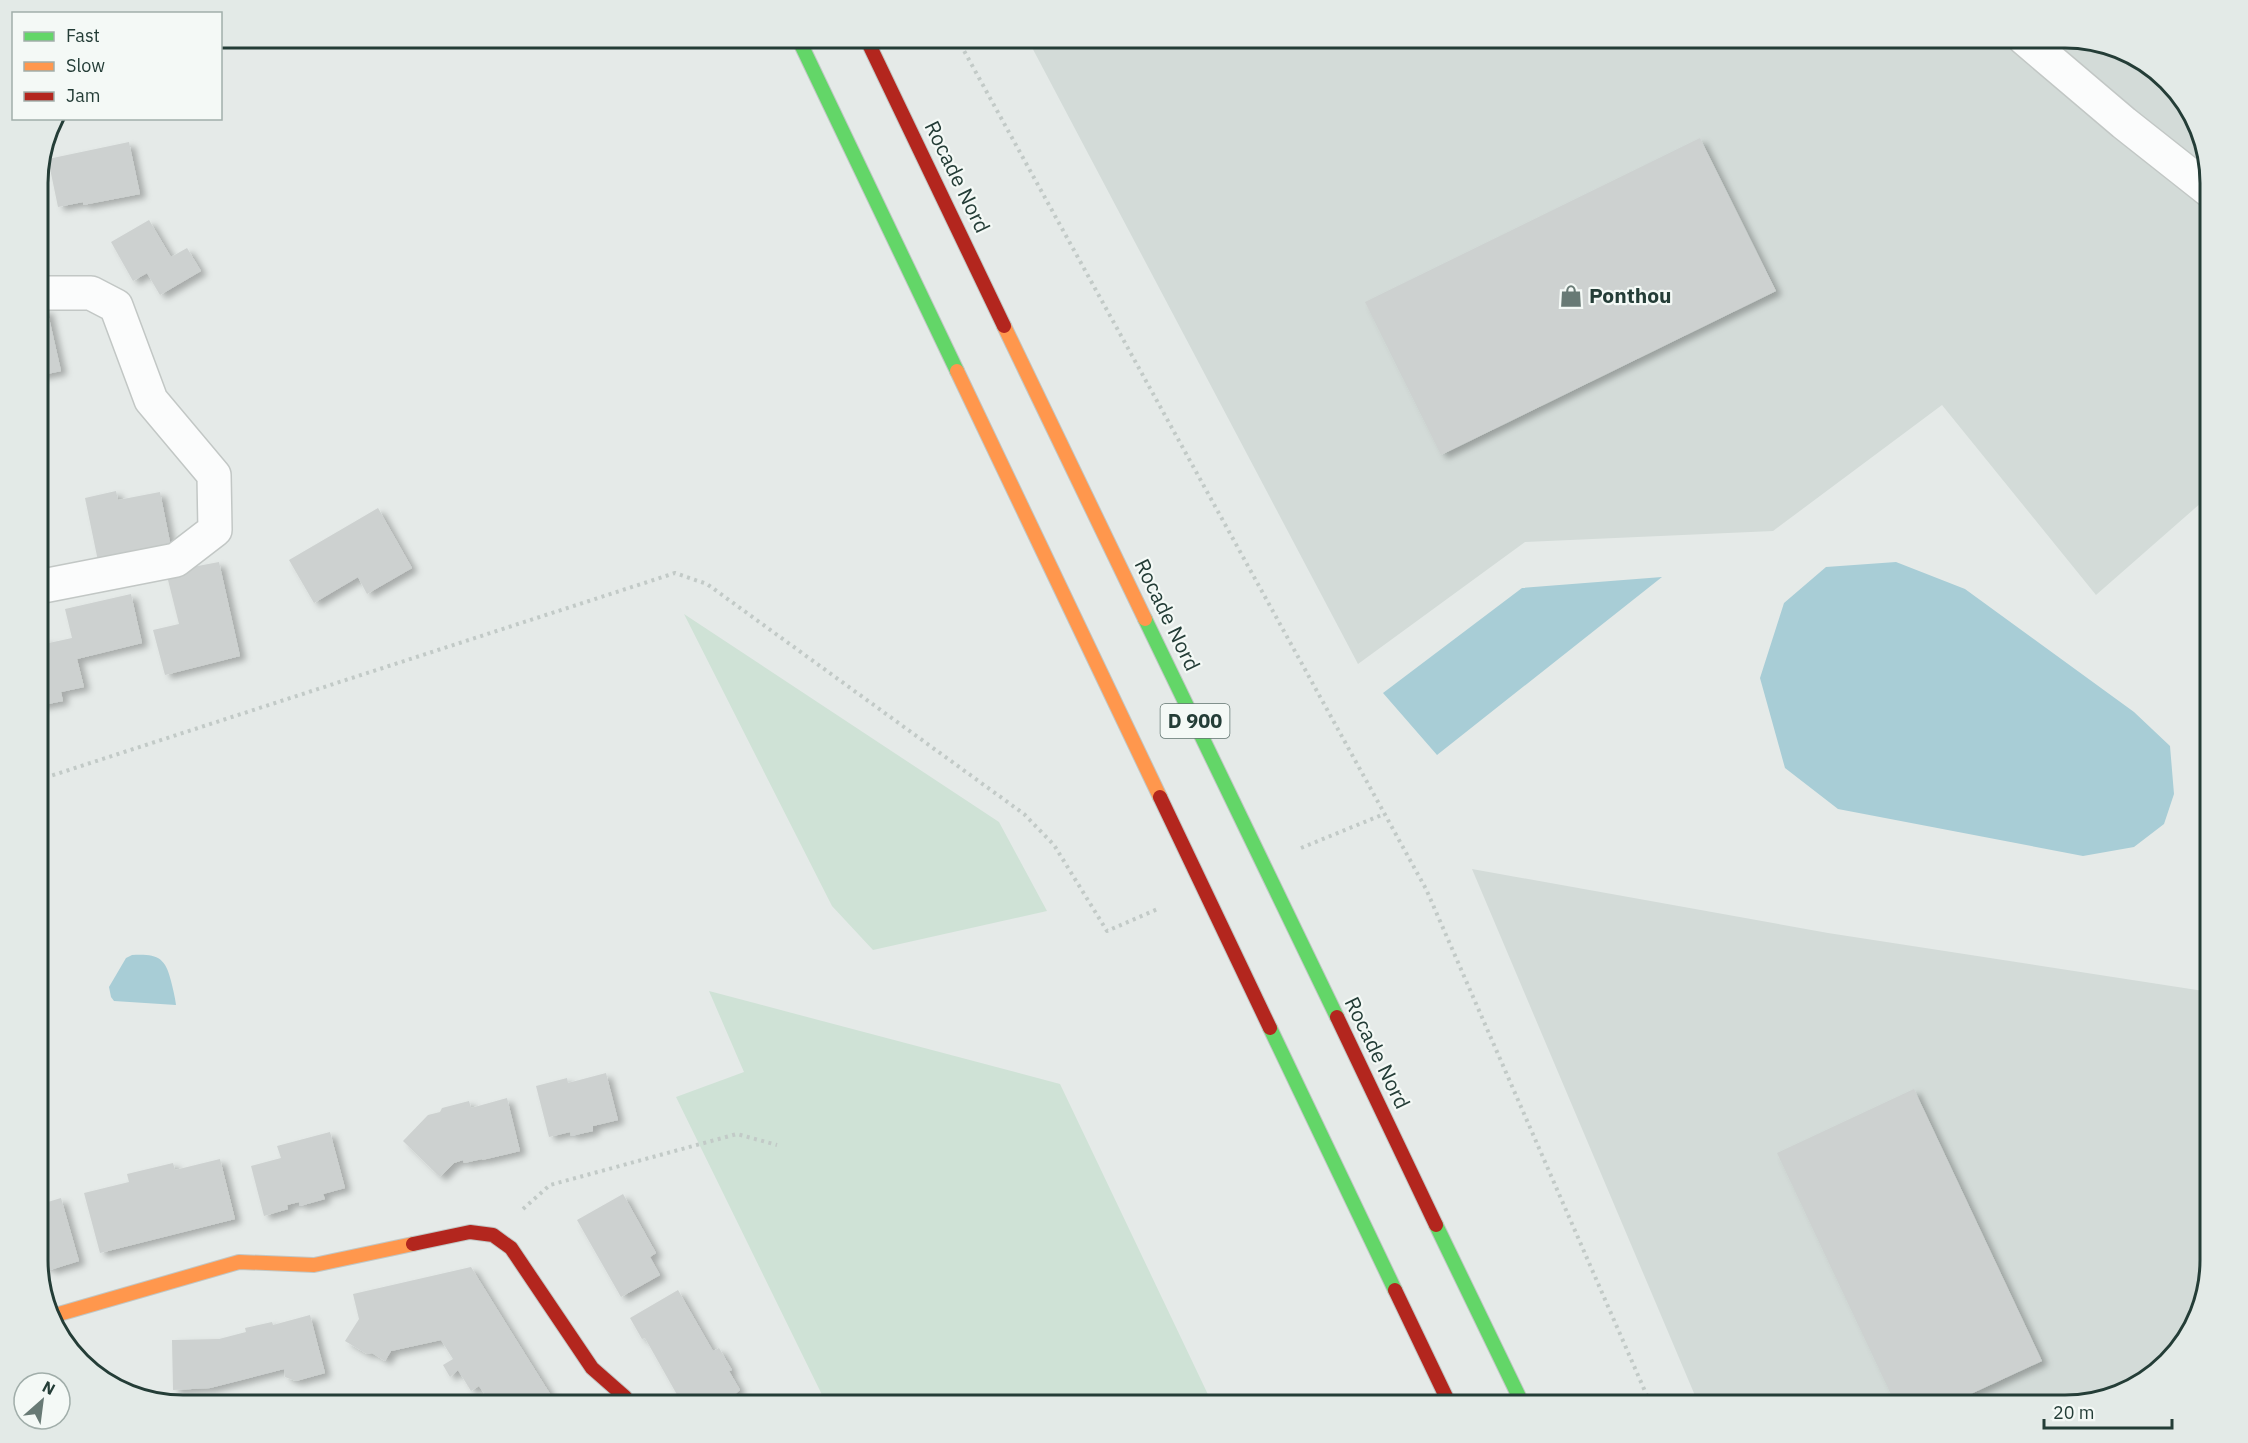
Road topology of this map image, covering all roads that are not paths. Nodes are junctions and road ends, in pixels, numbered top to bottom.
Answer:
1 (803, 48) edge
2 (871, 48) edge
3 (2036, 48) edge
4 (2200, 182) edge
5 (48, 293) edge
6 (48, 585) edge
7 (59, 1314) edge
8 (623, 1395) edge
9 (1445, 1395) edge
10 (1518, 1395) edge

1 - 9 main road, D 900
2 - 10 main road, Rocade Nord / D 900
3 - 4 street
5 - 6 street
7 - 8 main road

